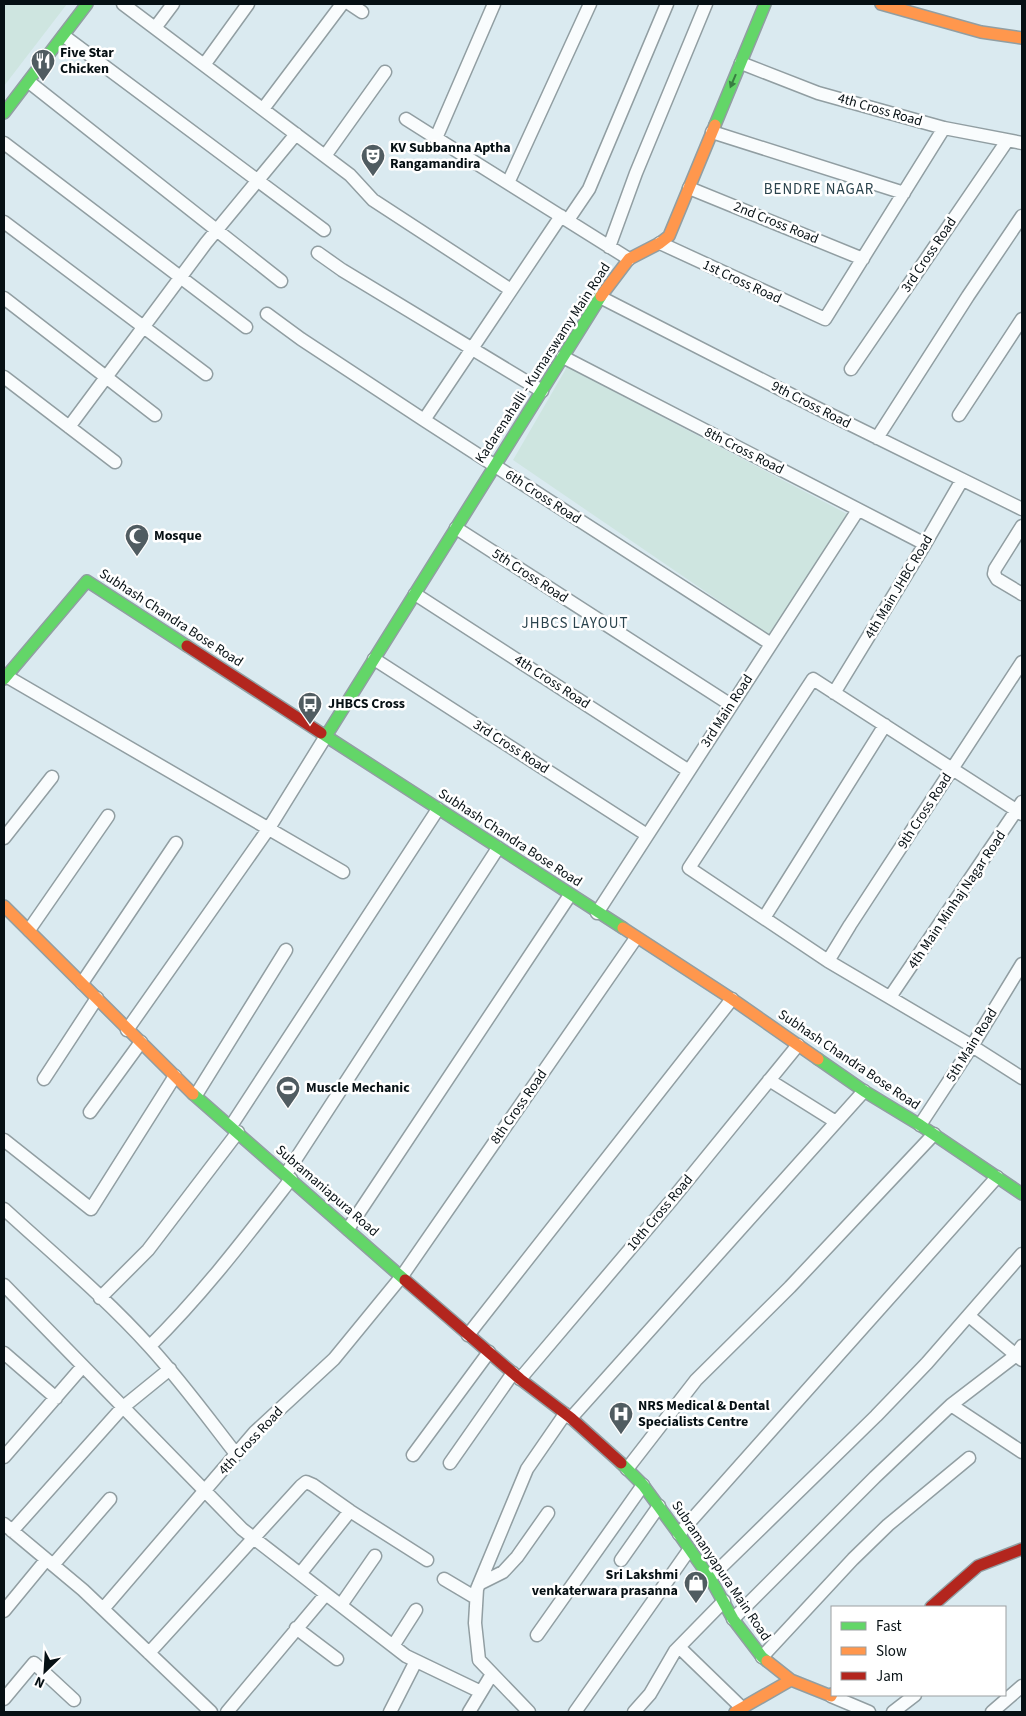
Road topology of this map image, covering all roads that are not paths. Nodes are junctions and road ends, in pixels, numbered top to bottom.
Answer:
1 (87, 4) edge
2 (123, 4) edge
3 (173, 4) edge
4 (248, 4) edge
5 (342, 4) edge
6 (350, 4) edge
7 (494, 4) edge
8 (590, 4) edge
9 (666, 4) edge
10 (706, 4) edge
11 (765, 4) edge
12 (881, 4) edge
13 (362, 12) dead end
14 (155, 28) junction
15 (64, 36) junction
16 (1022, 38) edge
17 (741, 63) junction
18 (204, 65) junction
19 (385, 72) dead end
20 (29, 82) junction
21 (263, 109) junction
22 (4, 113) edge
23 (406, 119) dead end
24 (944, 128) junction
25 (712, 132) junction
26 (296, 134) junction
27 (436, 138) junction
28 (1007, 141) junction
29 (4, 143) edge
30 (1022, 144) edge
31 (325, 156) junction
32 (258, 180) junction
33 (508, 183) junction
34 (689, 188) junction
35 (904, 193) junction
36 (1022, 216) edge
37 (564, 218) junction
38 (4, 222) edge
39 (217, 230) junction
40 (324, 230) dead end
41 (660, 243) junction
42 (609, 247) junction
43 (318, 253) dead end
44 (629, 259) junction
45 (863, 259) junction
46 (181, 278) junction
47 (281, 281) dead end
48 (511, 290) junction
49 (600, 297) junction
50 (4, 298) edge
51 (267, 314) dead end
52 (1022, 318) edge
53 (246, 327) dead end
54 (144, 328) junction
55 (472, 350) junction
56 (563, 357) junction
57 (852, 370) dead end
58 (206, 374) dead end
59 (4, 377) edge
60 (107, 378) junction
61 (542, 391) junction
62 (156, 415) dead end
63 (959, 416) dead end
64 (424, 420) junction
65 (69, 427) junction
66 (877, 438) junction
67 (115, 462) dead end
68 (495, 466) junction
69 (962, 480) junction
70 (1022, 509) edge
71 (858, 510) junction
72 (1022, 526) edge
73 (456, 528) junction
74 (925, 544) junction
75 (415, 594) junction
76 (1022, 594) edge
77 (771, 644) junction
78 (374, 659) junction
79 (1022, 662) edge
80 (5, 677) edge
81 (834, 693) junction
82 (731, 705) junction
83 (885, 725) junction
84 (326, 736) junction
85 (952, 768) junction
86 (689, 770) junction
87 (52, 777) dead end
88 (438, 809) junction
89 (1020, 809) edge
90 (108, 816) dead end
91 (269, 828) junction
92 (647, 835) junction
93 (4, 838) edge
94 (176, 844) dead end
95 (498, 848) junction
96 (343, 872) dead end
97 (570, 895) junction
98 (4, 906) edge
99 (597, 913) junction
100 (764, 918) junction
101 (29, 930) junction
102 (636, 938) junction
103 (286, 950) dead end
104 (828, 961) junction
105 (1022, 964) edge
106 (82, 983) junction
107 (890, 997) junction
108 (97, 998) junction
109 (732, 1000) junction
110 (127, 1030) junction
111 (141, 1042) junction
112 (798, 1045) junction
113 (972, 1046) junction
114 (175, 1076) junction
115 (1022, 1078) edge
116 (44, 1079) dead end
117 (769, 1080) junction
118 (864, 1091) junction
119 (196, 1096) junction
120 (90, 1112) dead end
121 (836, 1122) junction
122 (920, 1125) junction
123 (235, 1129) junction
124 (934, 1134) junction
125 (4, 1140) edge
126 (289, 1177) junction
127 (997, 1177) junction
128 (1022, 1194) edge
129 (4, 1209) edge
130 (348, 1228) junction
131 (1022, 1254) edge
132 (402, 1276) junction
133 (4, 1285) edge
134 (100, 1298) junction
135 (969, 1316) junction
136 (468, 1335) junction
137 (150, 1346) junction
138 (489, 1352) junction
139 (4, 1353) edge
140 (1020, 1354) edge
141 (83, 1366) junction
142 (170, 1369) junction
143 (517, 1376) junction
144 (56, 1398) junction
145 (951, 1405) junction
146 (122, 1408) junction
147 (568, 1416) junction
148 (1022, 1452) edge
149 (236, 1454) junction
150 (413, 1455) dead end
151 (4, 1457) edge
152 (969, 1458) dead end
153 (450, 1463) dead end
154 (627, 1469) junction
155 (643, 1485) junction
156 (205, 1492) junction
157 (110, 1499) dead end
158 (659, 1506) junction
159 (350, 1511) junction
160 (548, 1514) dead end
161 (8, 1527) edge
162 (679, 1534) junction
163 (253, 1538) junction
164 (1022, 1549) edge
165 (690, 1550) junction
166 (376, 1556) dead end
167 (427, 1560) dead end
168 (621, 1560) dead end
169 (49, 1562) junction
170 (300, 1574) junction
171 (444, 1578) dead end
172 (710, 1578) junction
173 (479, 1584) junction
174 (326, 1594) junction
175 (476, 1598) junction
176 (724, 1601) junction
177 (341, 1605) junction
178 (932, 1606) edge
179 (102, 1609) junction
180 (416, 1610) dead end
181 (4, 1611) edge
182 (733, 1618) junction
183 (296, 1628) junction
184 (537, 1634) dead end
185 (393, 1646) junction
186 (679, 1647) junction
187 (148, 1653) junction
188 (762, 1657) junction
189 (337, 1659) dead end
190 (416, 1661) junction
191 (492, 1674) junction
192 (792, 1680) junction
193 (1022, 1686) edge
194 (481, 1692) junction
195 (831, 1695) edge
196 (834, 1696) edge
197 (913, 1696) edge
198 (4, 1699) edge
199 (74, 1700) dead end
200 (738, 1710) edge
201 (211, 1712) edge
202 (226, 1712) edge
203 (390, 1712) edge
204 (469, 1712) edge
205 (529, 1712) edge
206 (575, 1712) edge
207 (634, 1712) edge
208 (869, 1712) edge
209 (893, 1712) edge
210 (992, 1712) edge

1 - 15 street
2 - 14 street
3 - 14 street
4 - 18 street
5 - 21 street
6 - 13 street
7 - 27 street
8 - 33 street
9 - 37 street
10 - 42 street
11 - 17 street, Kadarenahalli - Kumarswamy Main Road
12 - 16 street
14 - 18 street
15 - 20 street
15 - 32 street
17 - 24 street, 4th Cross Road
17 -> 25 street, Kadarenahalli - Kumarswamy Main Road
18 - 21 street
19 - 31 street
20 - 22 street
20 - 39 street
21 - 26 street
23 - 27 street
24 - 28 street, 4th Cross Road
24 - 35 street
25 - 34 street, Kadarenahalli - Kumarswamy Main Road
25 - 35 street
26 - 31 street
26 - 32 street
27 - 33 street
28 - 30 street, 4th Cross Road
28 - 57 street, 3rd Cross Road
29 - 46 street
31 - 48 street
32 - 39 street
32 - 40 street
33 - 37 street
34 - 41 street, Kadarenahalli - Kumarswamy Main Road
34 - 45 street, 2nd Cross Road
35 - 45 street
36 - 66 street
37 - 42 street
37 - 48 street
38 - 54 street
39 - 46 street
39 - 47 street
41 - 44 street, Kadarenahalli - Kumarswamy Main Road
41 - 45 street, 1st Cross Road
42 - 44 street
43 - 55 street
44 - 49 street, Kadarenahalli - Kumarswamy Main Road
46 - 53 street
46 - 54 street
48 - 55 street
49 - 56 street, Kadarenahalli - Kumarswamy Main Road
49 - 66 street, 9th Cross Road
50 - 60 street
51 - 64 street, 6th Cross Road
52 - 63 street
54 - 58 street
54 - 60 street
55 - 61 street
55 - 64 street
56 - 61 street, Kadarenahalli - Kumarswamy Main Road
56 - 71 street, 8th Cross Road
59 - 65 street
60 - 62 street
60 - 65 street
61 - 68 street, Kadarenahalli - Kumarswamy Main Road
64 - 68 street, 6th Cross Road
65 - 67 street
66 - 69 street, 9th Cross Road
68 - 73 street, Kadarenahalli - Kumarswamy Main Road
68 - 77 street, 6th Cross Road
69 - 70 street, 9th Cross Road
69 - 74 street, 4th Main JHBC Road
71 - 74 street, 8th Cross Road
71 - 77 street, 3rd Main Road
72 - 76 street
73 - 75 street, Kadarenahalli - Kumarswamy Main Road
73 - 82 street, 5th Cross Road
74 - 81 street, 4th Main JHBC Road
75 - 78 street, Kadarenahalli - Kumarswamy Main Road
75 - 86 street, 4th Cross Road
77 - 82 street, 3rd Main Road
78 - 84 street, Kadarenahalli - Kumarswamy Main Road
78 - 92 street, 3rd Cross Road
79 - 85 street, 9th Cross Road
80 - 84 street, Subhash Chandra Bose Road
80 - 91 street
81 - 83 street
81 - 100 street
82 - 86 street, 3rd Main Road
83 - 85 street
83 - 100 street
84 - 88 street, Subhash Chandra Bose Road
84 - 91 street
85 - 89 street
85 - 104 street, 9th Cross Road
86 - 92 street, 3rd Main Road
87 - 93 street
88 - 95 street, Subhash Chandra Bose Road
88 - 123 street
89 - 107 street, 4th Main Minhaj Nagar Road
90 - 101 street
91 - 96 street
91 - 110 street
92 - 99 street, 3rd Main Road
94 - 106 street
95 - 97 street, Subhash Chandra Bose Road
95 - 126 street
97 - 99 street, Subhash Chandra Bose Road
97 - 130 street
98 - 101 street, Subramaniapura Road
99 - 102 street, Subhash Chandra Bose Road
100 - 104 street
101 - 106 street, Subramaniapura Road
102 - 109 street, Subhash Chandra Bose Road
102 - 132 street, 8th Cross Road
103 - 119 street
104 - 107 street
105 - 113 street, 5th Main Road
106 - 108 street, Subramaniapura Road
107 - 113 street
108 - 110 street, Subramaniapura Road
108 - 116 street
109 - 112 street, Subhash Chandra Bose Road
109 - 136 street
110 - 111 street, Subramaniapura Road
111 - 114 street, Subramaniapura Road
111 - 120 street
112 - 117 street, 10th Cross Road
112 - 118 street, Subhash Chandra Bose Road
113 - 115 street
113 - 122 street, 5th Main Road
114 - 119 street, Subramaniapura Road
114 - 125 street
117 - 121 street
117 - 143 street, 10th Cross Road
118 - 121 street
118 - 122 street, Subhash Chandra Bose Road
119 - 123 street, Subramaniapura Road
121 - 147 street
122 - 124 street, Subhash Chandra Bose Road
123 - 126 street, Subramaniapura Road
123 - 134 street
124 - 127 street, Subhash Chandra Bose Road
124 - 154 street
126 - 130 street, Subramaniapura Road
126 - 137 street
127 - 128 street, Subhash Chandra Bose Road
127 - 162 street
129 - 134 street
130 - 132 street, Subramaniapura Road
131 - 135 street
132 - 136 street, Subramaniapura Road
132 - 149 street, 4th Cross Road
133 - 141 street
134 - 137 street
135 - 140 street
135 - 172 street
136 - 138 street, Subramaniapura Road
137 - 142 street
138 - 143 street, Subramaniapura Road
138 - 150 street
139 - 144 street
140 - 145 street
141 - 144 street
141 - 146 street
142 - 146 street
142 - 149 street
143 - 147 street, Subramaniapura Road
143 - 153 street, 10th Cross Road
144 - 151 street
145 - 148 street
145 - 182 street
146 - 156 street
146 - 161 street
147 - 154 street, Subramaniapura Road
147 - 173 street
149 - 156 street, 4th Cross Road
152 - 188 street
154 - 155 street, Subramaniapura Road
155 - 158 street, Subramanyapura Main Road
155 - 184 street
156 - 163 street
156 - 179 street, 4th Cross Road
157 - 169 street
158 - 162 street, Subramanyapura Main Road
158 - 168 street
159 - 163 street
159 - 167 street
159 - 170 street
160 - 173 street
161 - 169 street
162 - 165 street, Subramanyapura Main Road
163 - 170 street
163 - 187 street
164 - 178 street
165 - 172 street, Subramanyapura Main Road
165 - 206 street
166 - 177 street
169 - 179 street
169 - 181 street
170 - 174 street
171 - 175 street
172 - 176 street, Subramanyapura Main Road
173 - 175 street
174 - 177 street
174 - 183 street
175 - 191 street
176 - 182 street, Subramanyapura Main Road
176 - 186 street
177 - 185 street
179 - 187 street
180 - 185 street
182 - 188 street, Subramanyapura Main Road
183 - 189 street
183 - 202 street
185 - 190 street
186 - 200 street
186 - 207 street
187 - 201 street
188 - 192 street, Subramanyapura Main Road
190 - 194 street
190 - 203 street
191 - 194 street
191 - 205 street
192 - 195 street, Subramanyapura Main Road
192 - 200 street
193 - 210 street
194 - 204 street
196 - 208 street
197 - 209 street
198 - 199 street

